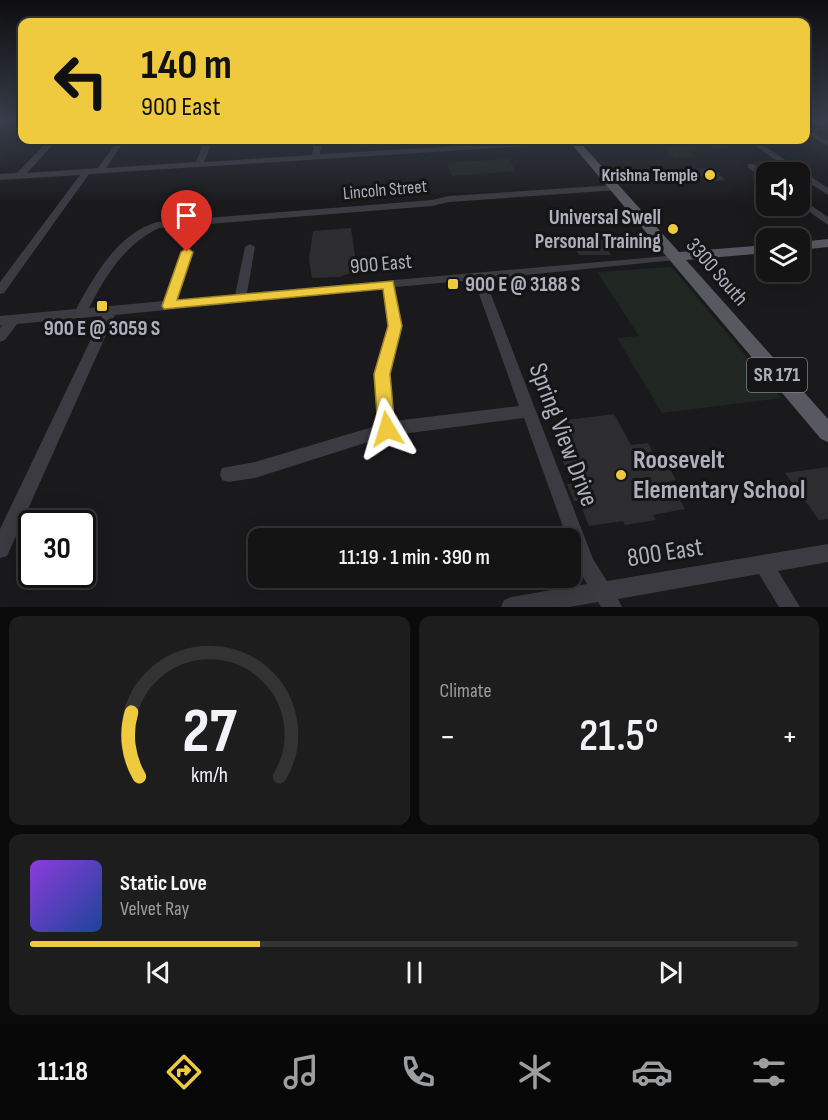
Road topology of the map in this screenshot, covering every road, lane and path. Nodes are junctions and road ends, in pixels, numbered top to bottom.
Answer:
1 (45, 148) edge
2 (115, 148) edge
3 (205, 148) edge
4 (317, 148) edge
5 (454, 148) edge
6 (580, 148) edge
7 (763, 148) edge
8 (430, 150) joint
9 (316, 157) junction
10 (199, 164) junction
11 (752, 166) dead end
12 (756, 169) edge
13 (100, 171) junction
14 (86, 172) junction
15 (20, 176) junction
16 (0, 177) edge
17 (615, 188) junction
18 (828, 192) edge
19 (810, 208) edge
20 (828, 222) edge
21 (828, 243) edge
22 (810, 245) edge
23 (250, 247) dead end
24 (756, 250) edge
25 (187, 252) dead end
26 (675, 257) junction
27 (478, 276) junction
28 (389, 284) junction
29 (0, 290) edge
30 (240, 299) junction
31 (169, 306) junction
32 (110, 311) junction
33 (80, 314) junction
34 (7, 321) edge
35 (0, 337) edge
36 (530, 411) junction
37 (387, 429) junction
38 (828, 433) edge
39 (228, 474) dead end
40 (0, 549) edge
41 (828, 553) edge
42 (763, 564) junction
43 (607, 599) edge
44 (512, 607) edge
45 (790, 607) edge

1 - 15 street
2 - 13 street
3 - 10 street
4 - 9 street
5 - 8 street
6 - 17 main road, 3300 South / SR 171
7 - 18 street
8 - 9 street
9 - 10 street
10 - 13 street
11 - 12 street
13 - 14 street
14 - 15 street
14 - 29 street
15 - 16 street
17 - 26 main road, 3300 South / SR 171
17 - 33 street, Lincoln Street
19 - 20 street
21 - 22 main road
23 - 30 street
24 - 26 main road, 900 East
25 - 31 street
26 - 27 street, 900 East
26 - 38 main road, 3300 South / SR 171
27 - 28 street, 900 East
27 - 36 street, Spring View Drive
28 - 30 street, 900 East
28 - 37 street
30 - 31 street, 900 East
31 - 32 street, 900 East
32 - 33 street, 900 East
32 - 40 street
33 - 34 street, 900 East
34 - 35 street
36 - 37 street
36 - 43 street, Spring View Drive
37 - 39 street
41 - 42 street, 800 East
42 - 43 street, 800 East
42 - 45 street
43 - 44 street, 800 East

